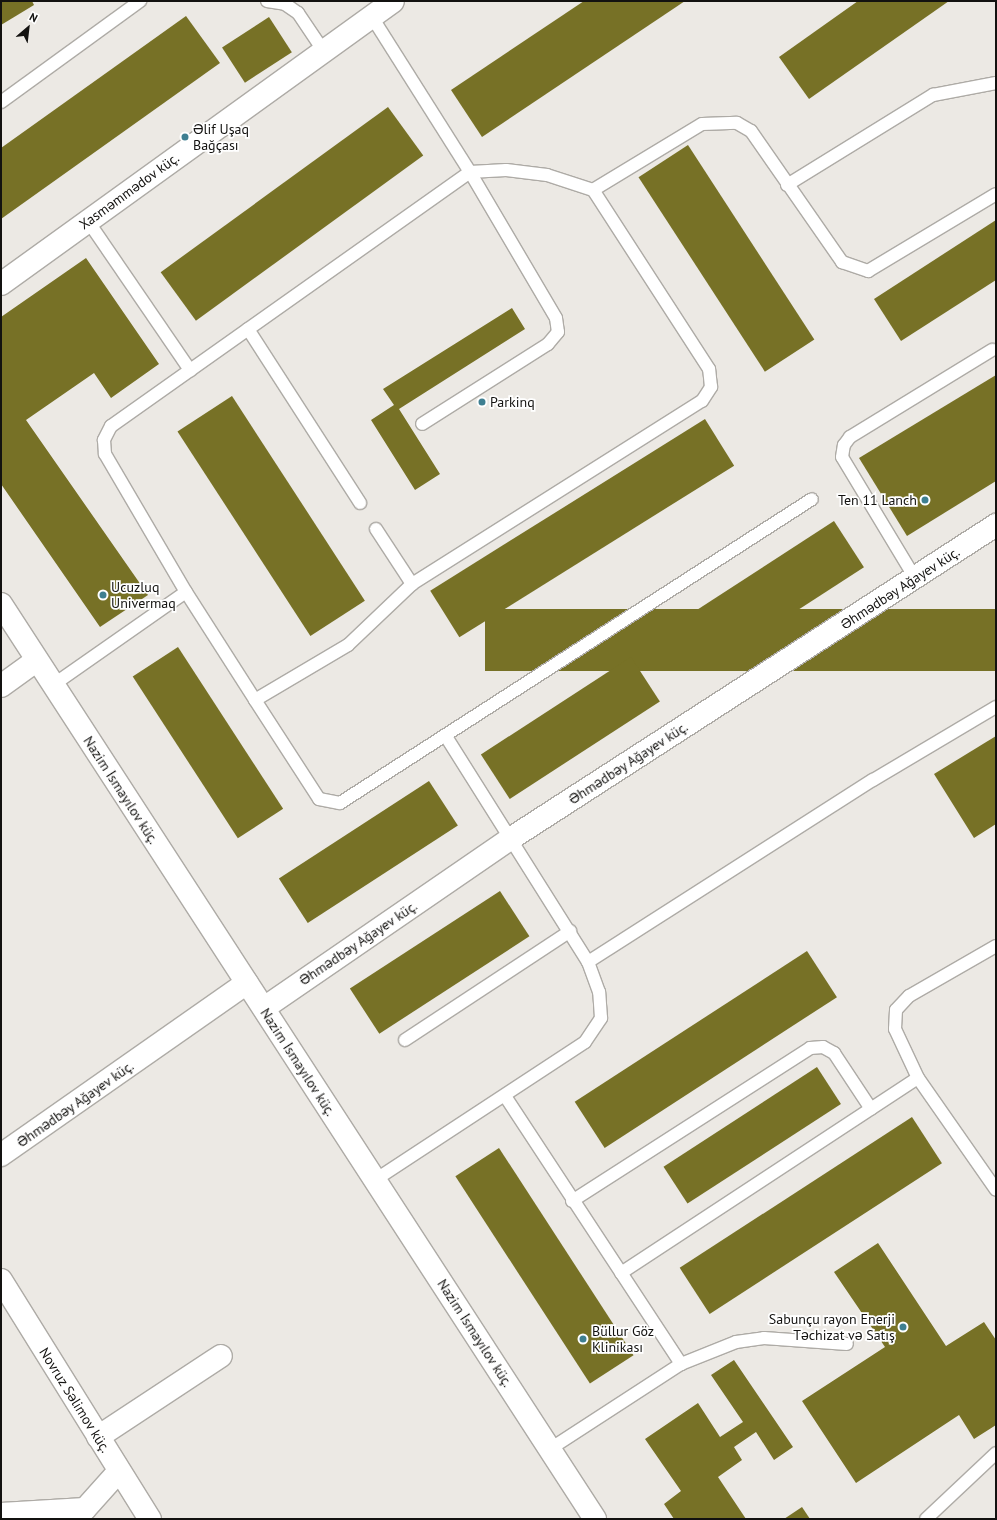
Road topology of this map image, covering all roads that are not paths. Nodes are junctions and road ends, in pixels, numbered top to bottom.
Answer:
1 (140, 1) edge
2 (267, 1) edge
3 (393, 1) edge
4 (285, 2) edge
5 (372, 17) junction
6 (323, 50) junction
7 (996, 83) edge
8 (1, 102) edge
9 (470, 172) junction
10 (788, 185) junction
11 (593, 190) junction
12 (996, 194) edge
13 (88, 221) junction
14 (1, 284) edge
15 (248, 329) junction
16 (992, 350) dead end
17 (190, 370) junction
18 (422, 424) dead end
19 (812, 499) dead end
20 (360, 503) dead end
21 (996, 526) edge
22 (376, 529) dead end
23 (915, 578) junction
24 (412, 584) junction
25 (186, 592) junction
26 (1, 604) edge
27 (37, 660) junction
28 (53, 685) junction
29 (1, 686) edge
30 (255, 700) junction
31 (996, 707) edge
32 (445, 735) junction
33 (510, 839) junction
34 (570, 931) junction
35 (996, 946) edge
36 (588, 962) junction
37 (247, 983) junction
38 (264, 1008) junction
39 (405, 1040) dead end
40 (918, 1078) junction
41 (505, 1096) junction
42 (871, 1109) junction
43 (1, 1155) edge
44 (375, 1180) junction
45 (996, 1190) edge
46 (572, 1201) junction
47 (621, 1273) junction
48 (1, 1280) edge
49 (847, 1344) dead end
50 (221, 1356) dead end
51 (681, 1364) junction
52 (98, 1437) junction
53 (550, 1449) junction
54 (996, 1452) edge
55 (119, 1470) junction
56 (1, 1514) edge
57 (85, 1514) edge
58 (150, 1519) edge
59 (596, 1519) edge
60 (926, 1519) edge

1 - 8 lane
2 - 4 lane
3 - 5 street, Xasməmmədov küç.
4 - 6 lane
5 - 6 street, Xasməmmədov küç.
5 - 9 lane
6 - 13 street, Xasməmmədov küç.
7 - 10 lane
9 - 11 lane
9 - 15 lane
9 - 18 lane
10 - 11 lane
10 - 12 lane
11 - 24 lane
13 - 14 street, Xasməmmədov küç.
13 - 17 lane
15 - 17 lane
15 - 20 lane
16 - 23 lane
17 - 25 lane
19 - 32 lane
21 - 23 street, Əhmədbəy Ağayev küç.
22 - 24 lane
23 - 33 street, Əhmədbəy Ağayev küç.
24 - 30 lane
25 - 28 lane
25 - 30 lane
26 - 27 street, Nazim İsmayılov küç.
27 - 28 street, Nazim İsmayılov küç.
27 - 29 street
28 - 37 street, Nazim İsmayılov küç.
30 - 32 lane
31 - 36 lane
32 - 33 lane
33 - 34 lane
33 - 38 street, Əhmədbəy Ağayev küç.
34 - 36 lane
34 - 39 lane
35 - 40 lane
36 - 41 lane
37 - 38 street, Nazim İsmayılov küç.
37 - 43 street, Əhmədbəy Ağayev küç.
38 - 44 street, Nazim İsmayılov küç.
40 - 42 lane
40 - 45 lane
41 - 44 lane
41 - 46 lane
42 - 46 lane
42 - 47 lane
44 - 53 street, Nazim İsmayılov küç.
46 - 47 lane
47 - 51 lane
48 - 52 street, Novruz Səlimov küç.
49 - 51 lane
50 - 52 street
51 - 53 lane
52 - 55 street, Novruz Səlimov küç.
53 - 59 street, Nazim İsmayılov küç.
54 - 60 lane
55 - 57 street
55 - 58 street, Novruz Səlimov küç.
56 - 57 street

